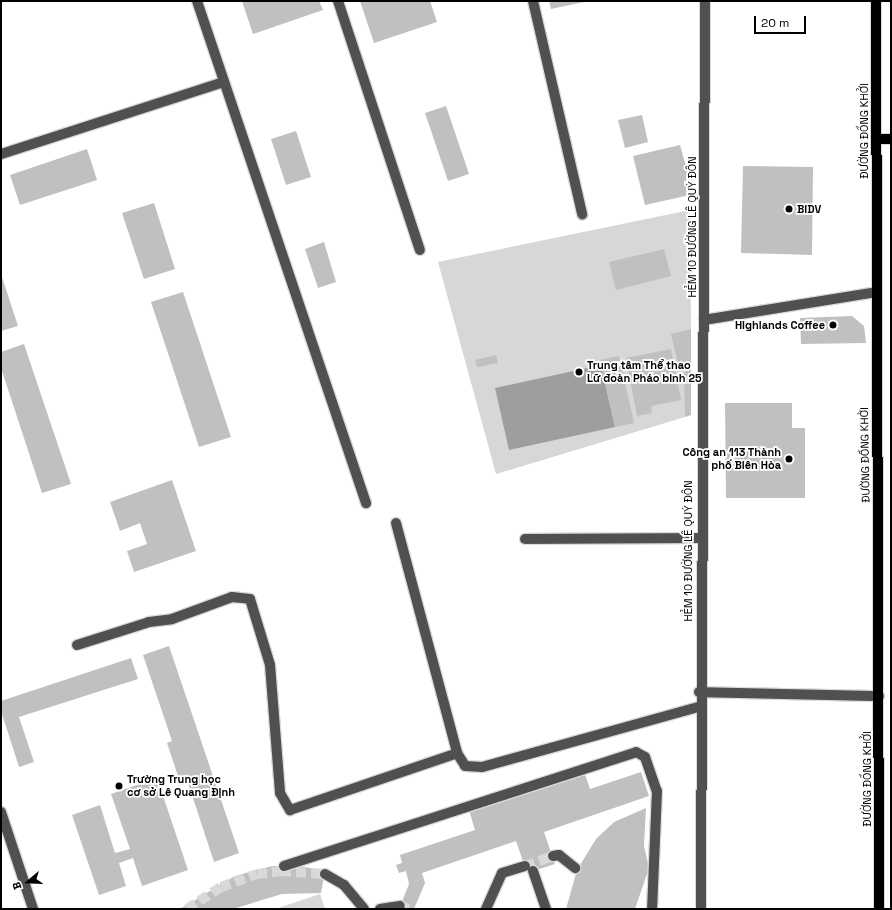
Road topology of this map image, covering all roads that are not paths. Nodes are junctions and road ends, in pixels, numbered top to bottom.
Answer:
1 (197, 1) edge
2 (338, 1) edge
3 (533, 1) edge
4 (705, 1) edge
5 (876, 1) edge
6 (224, 82) junction
7 (876, 139) junction
8 (891, 139) edge
9 (1, 154) edge
10 (582, 214) dead end
11 (420, 250) dead end
12 (876, 292) junction
13 (704, 320) junction
14 (366, 503) dead end
15 (396, 522) dead end
16 (700, 538) junction
17 (525, 539) dead end
18 (77, 646) dead end
19 (699, 692) junction
20 (880, 696) junction
21 (699, 707) junction
22 (457, 753) junction
23 (1, 812) edge
24 (553, 856) tunnel mouth
25 (284, 866) dead end
26 (575, 868) dead end
27 (325, 874) tunnel mouth
28 (400, 906) dead end
29 (33, 909) edge
30 (364, 909) edge
31 (380, 909) edge
32 (486, 909) edge
33 (546, 909) edge
34 (652, 909) edge
35 (701, 909) edge
36 (879, 909) edge

1 - 6 street
2 - 11 street
3 - 10 street
4 - 13 street, HẺM 10 ĐƯỜNG LÊ QUÝ ĐÔN
5 - 7 main road, ĐƯỜNG ĐỒNG KHỞI
6 - 9 street
6 - 14 street
7 - 8 main road
7 - 12 main road, ĐƯỜNG ĐỒNG KHỞI
12 - 13 street
12 - 20 main road, ĐƯỜNG ĐỒNG KHỞI
13 - 16 street, HẺM 10 ĐƯỜNG LÊ QUÝ ĐÔN
15 - 22 street
16 - 17 street
16 - 19 street, HẺM 10 ĐƯỜNG LÊ QUÝ ĐÔN
18 - 22 street
19 - 20 street
19 - 21 street, HẺM 10 ĐƯỜNG LÊ QUÝ ĐÔN
20 - 36 main road, ĐƯỜNG ĐỒNG KHỞI
21 - 22 street
21 - 35 street, HẺM 10 ĐƯỜNG LÊ QUÝ ĐÔN
23 - 29 street
24 - 26 street
25 - 34 street
27 - 30 street
28 - 31 street
32 - 33 street

